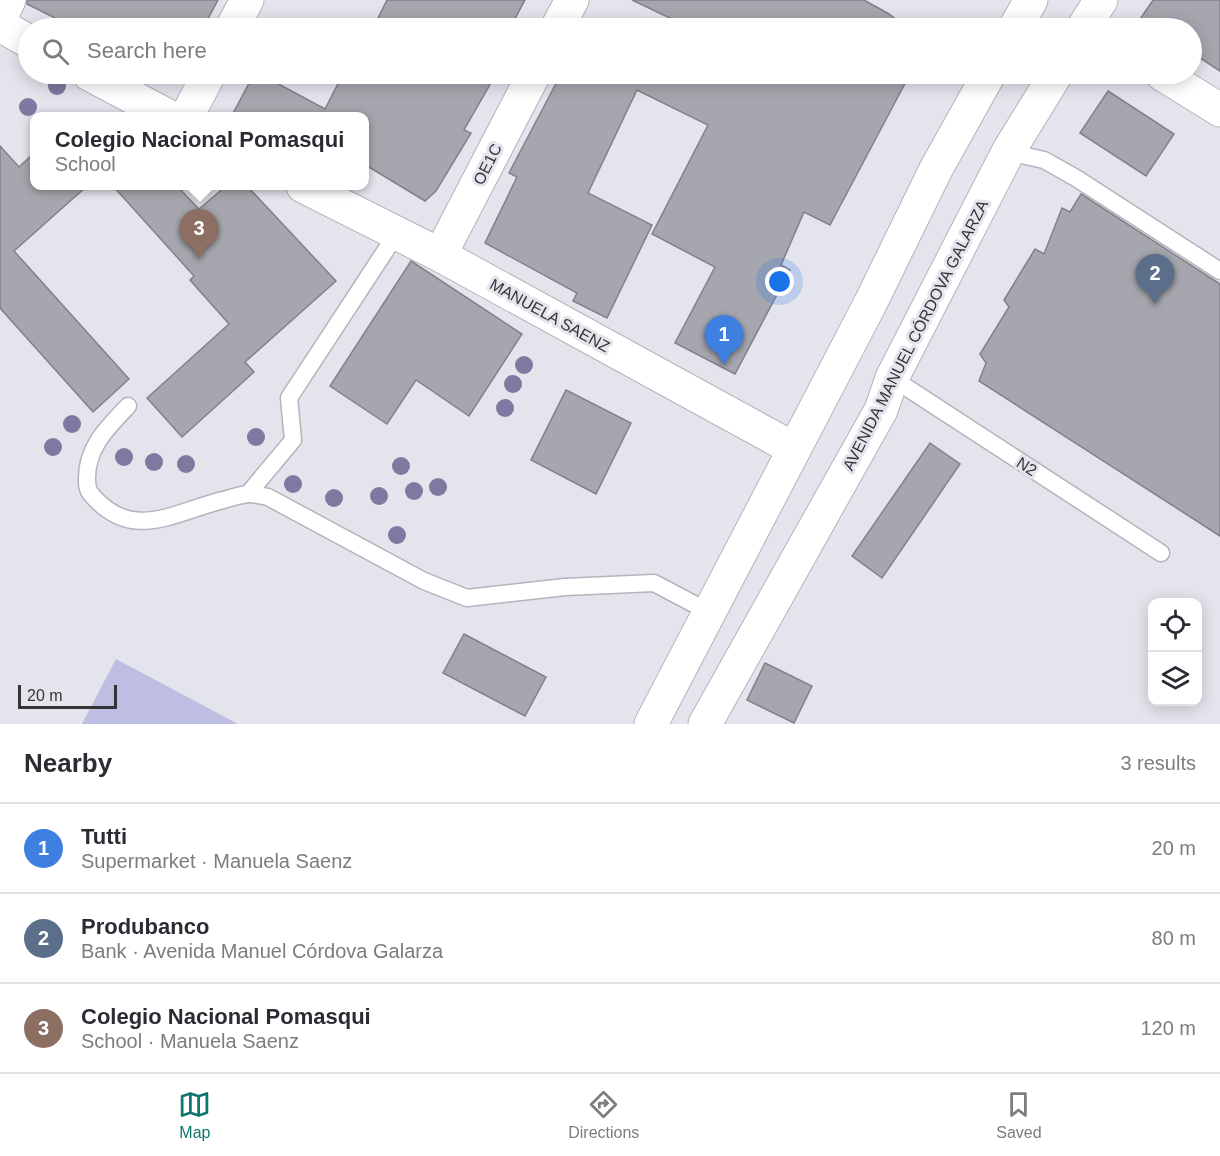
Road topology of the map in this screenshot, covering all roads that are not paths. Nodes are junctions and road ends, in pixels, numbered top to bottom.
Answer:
1 (9, 0) edge
2 (247, 0) edge
3 (572, 0) edge
4 (1031, 0) edge
5 (237, 18) edge
6 (562, 18) edge
7 (1021, 18) edge
8 (0, 19) edge
9 (0, 25) edge
10 (18, 35) edge
11 (107, 84) edge
12 (204, 84) edge
13 (529, 84) edge
14 (983, 84) edge
15 (1050, 84) edge
16 (1178, 84) edge
17 (1220, 110) edge
18 (159, 112) edge
19 (190, 112) edge
20 (1008, 152) junction
21 (311, 190) edge
22 (397, 233) junction
23 (440, 255) junction
24 (1220, 271) edge
25 (892, 378) junction
26 (128, 406) dead end
27 (794, 449) junction
28 (248, 494) junction
29 (1161, 553) dead end
30 (709, 612) junction
31 (651, 724) edge
32 (705, 724) edge

1 - 8 main road
2 - 5 main road
3 - 6 main road
4 - 7 main road
9 - 10 main road
11 - 18 main road
12 - 19 main road
13 - 23 main road, OE1C
14 - 27 main road
15 - 20 main road, AVENIDA MANUEL CÓRDOVA GALARZA
16 - 17 main road
20 - 24 lane
20 - 25 main road, AVENIDA MANUEL CÓRDOVA GALARZA
21 - 22 main road, MANUELA SAENZ
22 - 23 main road, MANUELA SAENZ
22 - 28 lane
23 - 27 main road, MANUELA SAENZ
25 - 29 lane, N2
25 - 32 main road, AVENIDA MANUEL CÓRDOVA GALARZA
26 - 28 lane
27 - 30 main road
28 - 30 lane
30 - 31 main road

